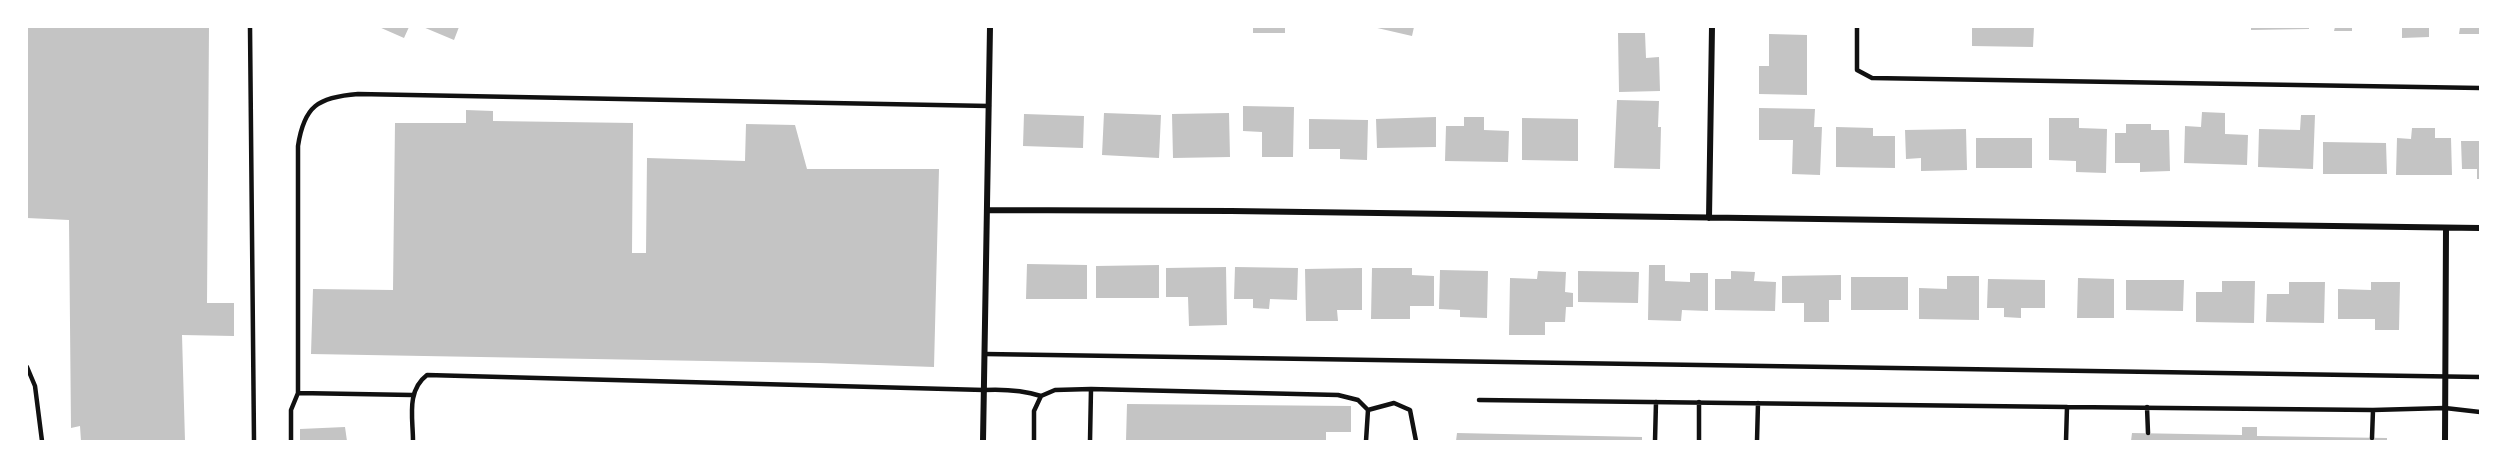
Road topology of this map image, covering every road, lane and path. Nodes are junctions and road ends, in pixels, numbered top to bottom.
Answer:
1 (250, 27) edge
2 (990, 27) edge
3 (1712, 27) edge
4 (1857, 27) edge
5 (2480, 88) edge
6 (989, 106) junction
7 (987, 210) junction
8 (1709, 218) junction
9 (2446, 228) junction
10 (2480, 228) edge
11 (985, 354) junction
12 (27, 367) edge
13 (2446, 376) junction
14 (2480, 377) edge
15 (27, 388) edge
16 (35, 388) junction
17 (1091, 389) junction
18 (984, 390) junction
19 (298, 393) junction
20 (412, 395) junction
21 (1041, 396) junction
22 (1479, 400) dead end
23 (1656, 402) junction
24 (1699, 402) junction
25 (1758, 404) junction
26 (2067, 407) junction
27 (2147, 407) junction
28 (2445, 408) junction
29 (1368, 410) junction
30 (2373, 410) junction
31 (2480, 412) edge
32 (2148, 433) dead end
33 (2372, 438) dead end
34 (42, 441) edge
35 (254, 441) edge
36 (291, 441) edge
37 (413, 441) edge
38 (983, 441) edge
39 (1034, 441) edge
40 (1090, 441) edge
41 (1366, 441) edge
42 (1416, 441) edge
43 (1655, 441) edge
44 (1699, 441) edge
45 (1757, 441) edge
46 (2066, 441) edge
47 (2445, 441) edge

1 - 35 lane
2 - 6 street
3 - 8 street
4 - 5 lane
6 - 7 street
6 - 19 lane
7 - 8 street
7 - 11 street
8 - 9 street
9 - 10 street
9 - 13 street
11 - 13 lane
11 - 18 street
12 - 16 lane
13 - 14 lane
13 - 28 street
15 - 16 lane
16 - 34 lane
17 - 21 lane
17 - 29 lane
17 - 40 lane
18 - 20 lane
18 - 21 lane
18 - 38 street
19 - 20 lane
19 - 36 lane
20 - 37 lane
21 - 39 lane
22 - 23 lane
23 - 24 lane
23 - 43 lane
24 - 25 lane
24 - 44 lane
25 - 26 lane
25 - 45 lane
26 - 27 lane
26 - 46 lane
27 - 30 lane
27 - 32 lane
28 - 30 lane
28 - 31 lane
28 - 47 street
29 - 41 lane
29 - 42 lane
30 - 33 lane

